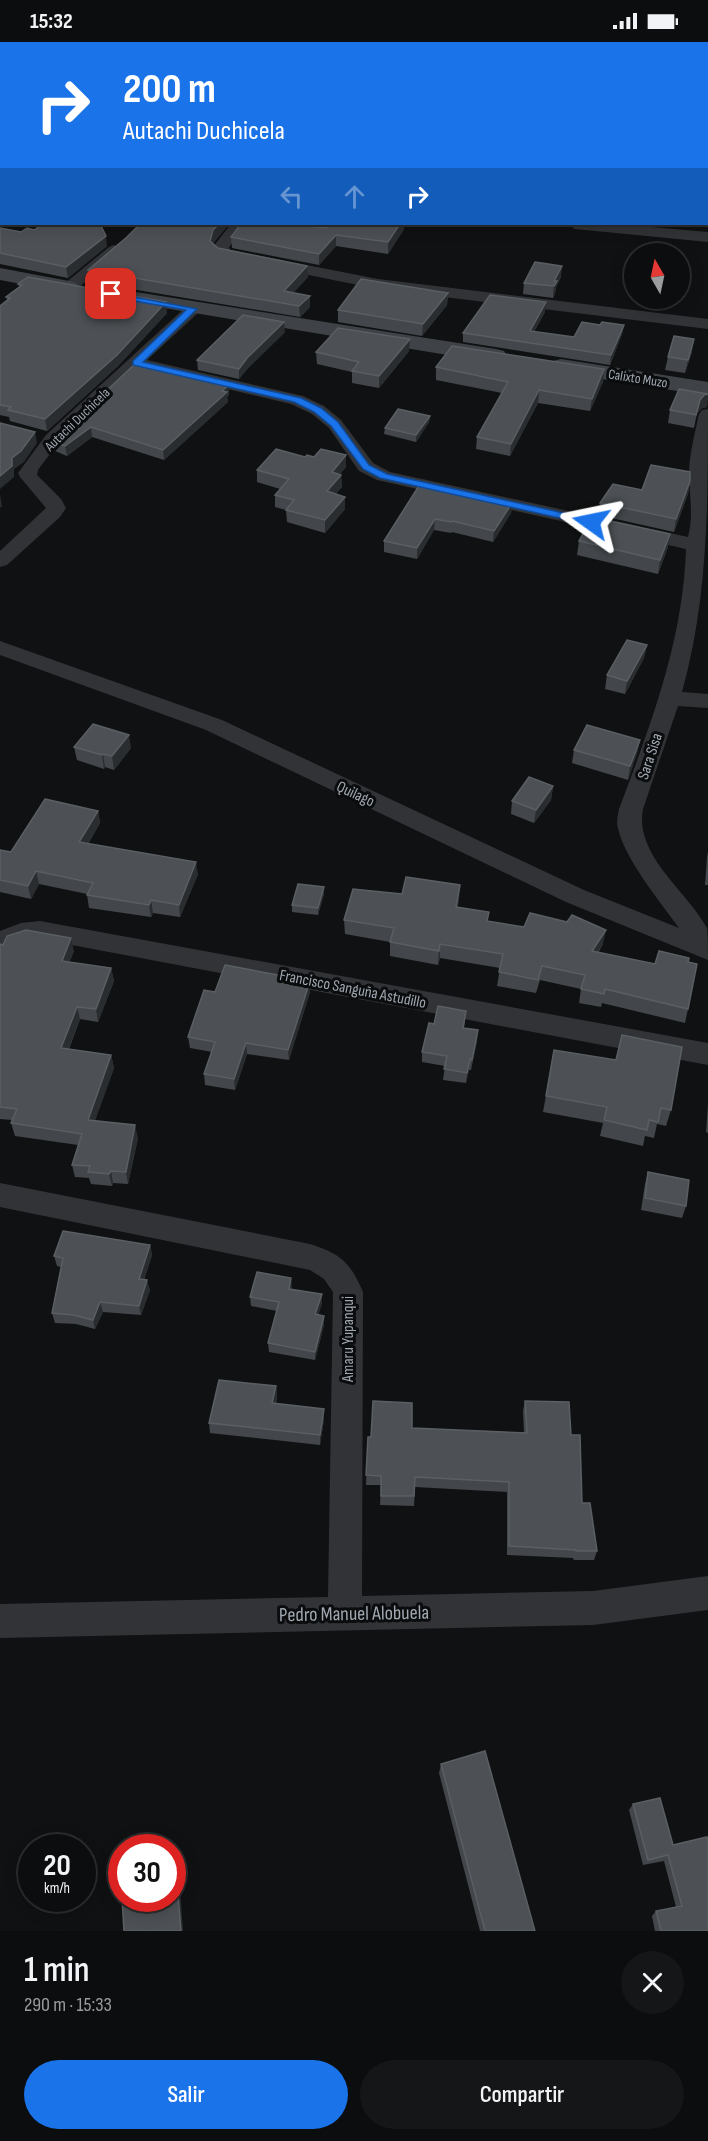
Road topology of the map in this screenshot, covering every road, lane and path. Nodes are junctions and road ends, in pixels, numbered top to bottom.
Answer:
1 (238, 225) edge
2 (585, 225) edge
3 (708, 237) edge
4 (122, 244) edge
5 (0, 274) edge
6 (70, 287) junction
7 (193, 309) junction
8 (708, 324) edge
9 (521, 360) edge
10 (137, 363) junction
11 (544, 363) edge
12 (708, 388) edge
13 (708, 414) edge
14 (32, 434) edge
15 (52, 439) junction
16 (696, 545) junction
17 (0, 561) edge
18 (0, 648) edge
19 (668, 698) junction
20 (708, 701) edge
21 (0, 941) edge
22 (708, 948) edge
23 (708, 1054) edge
24 (0, 1195) edge
25 (708, 1593) edge
26 (345, 1614) junction
27 (0, 1621) edge

1 - 8 street
2 - 3 street
4 - 6 street
5 - 6 street
6 - 7 street
7 - 9 street
7 - 10 street, Autachi Duchicela
10 - 15 street, Autachi Duchicela
10 - 16 street
11 - 12 street, Calixto Muzo
13 - 16 street, Sara Sisa
14 - 15 street
15 - 17 street, Autachi Duchicela
16 - 19 street, Sara Sisa
18 - 22 street, Quilago
19 - 20 street
19 - 22 street, Sara Sisa
21 - 23 street, Francisco Sanguña Astudillo
24 - 26 street, Amaru Yupanqui
25 - 26 street, Pedro Manuel Alobuela
26 - 27 street, Pedro Manuel Alobuela

